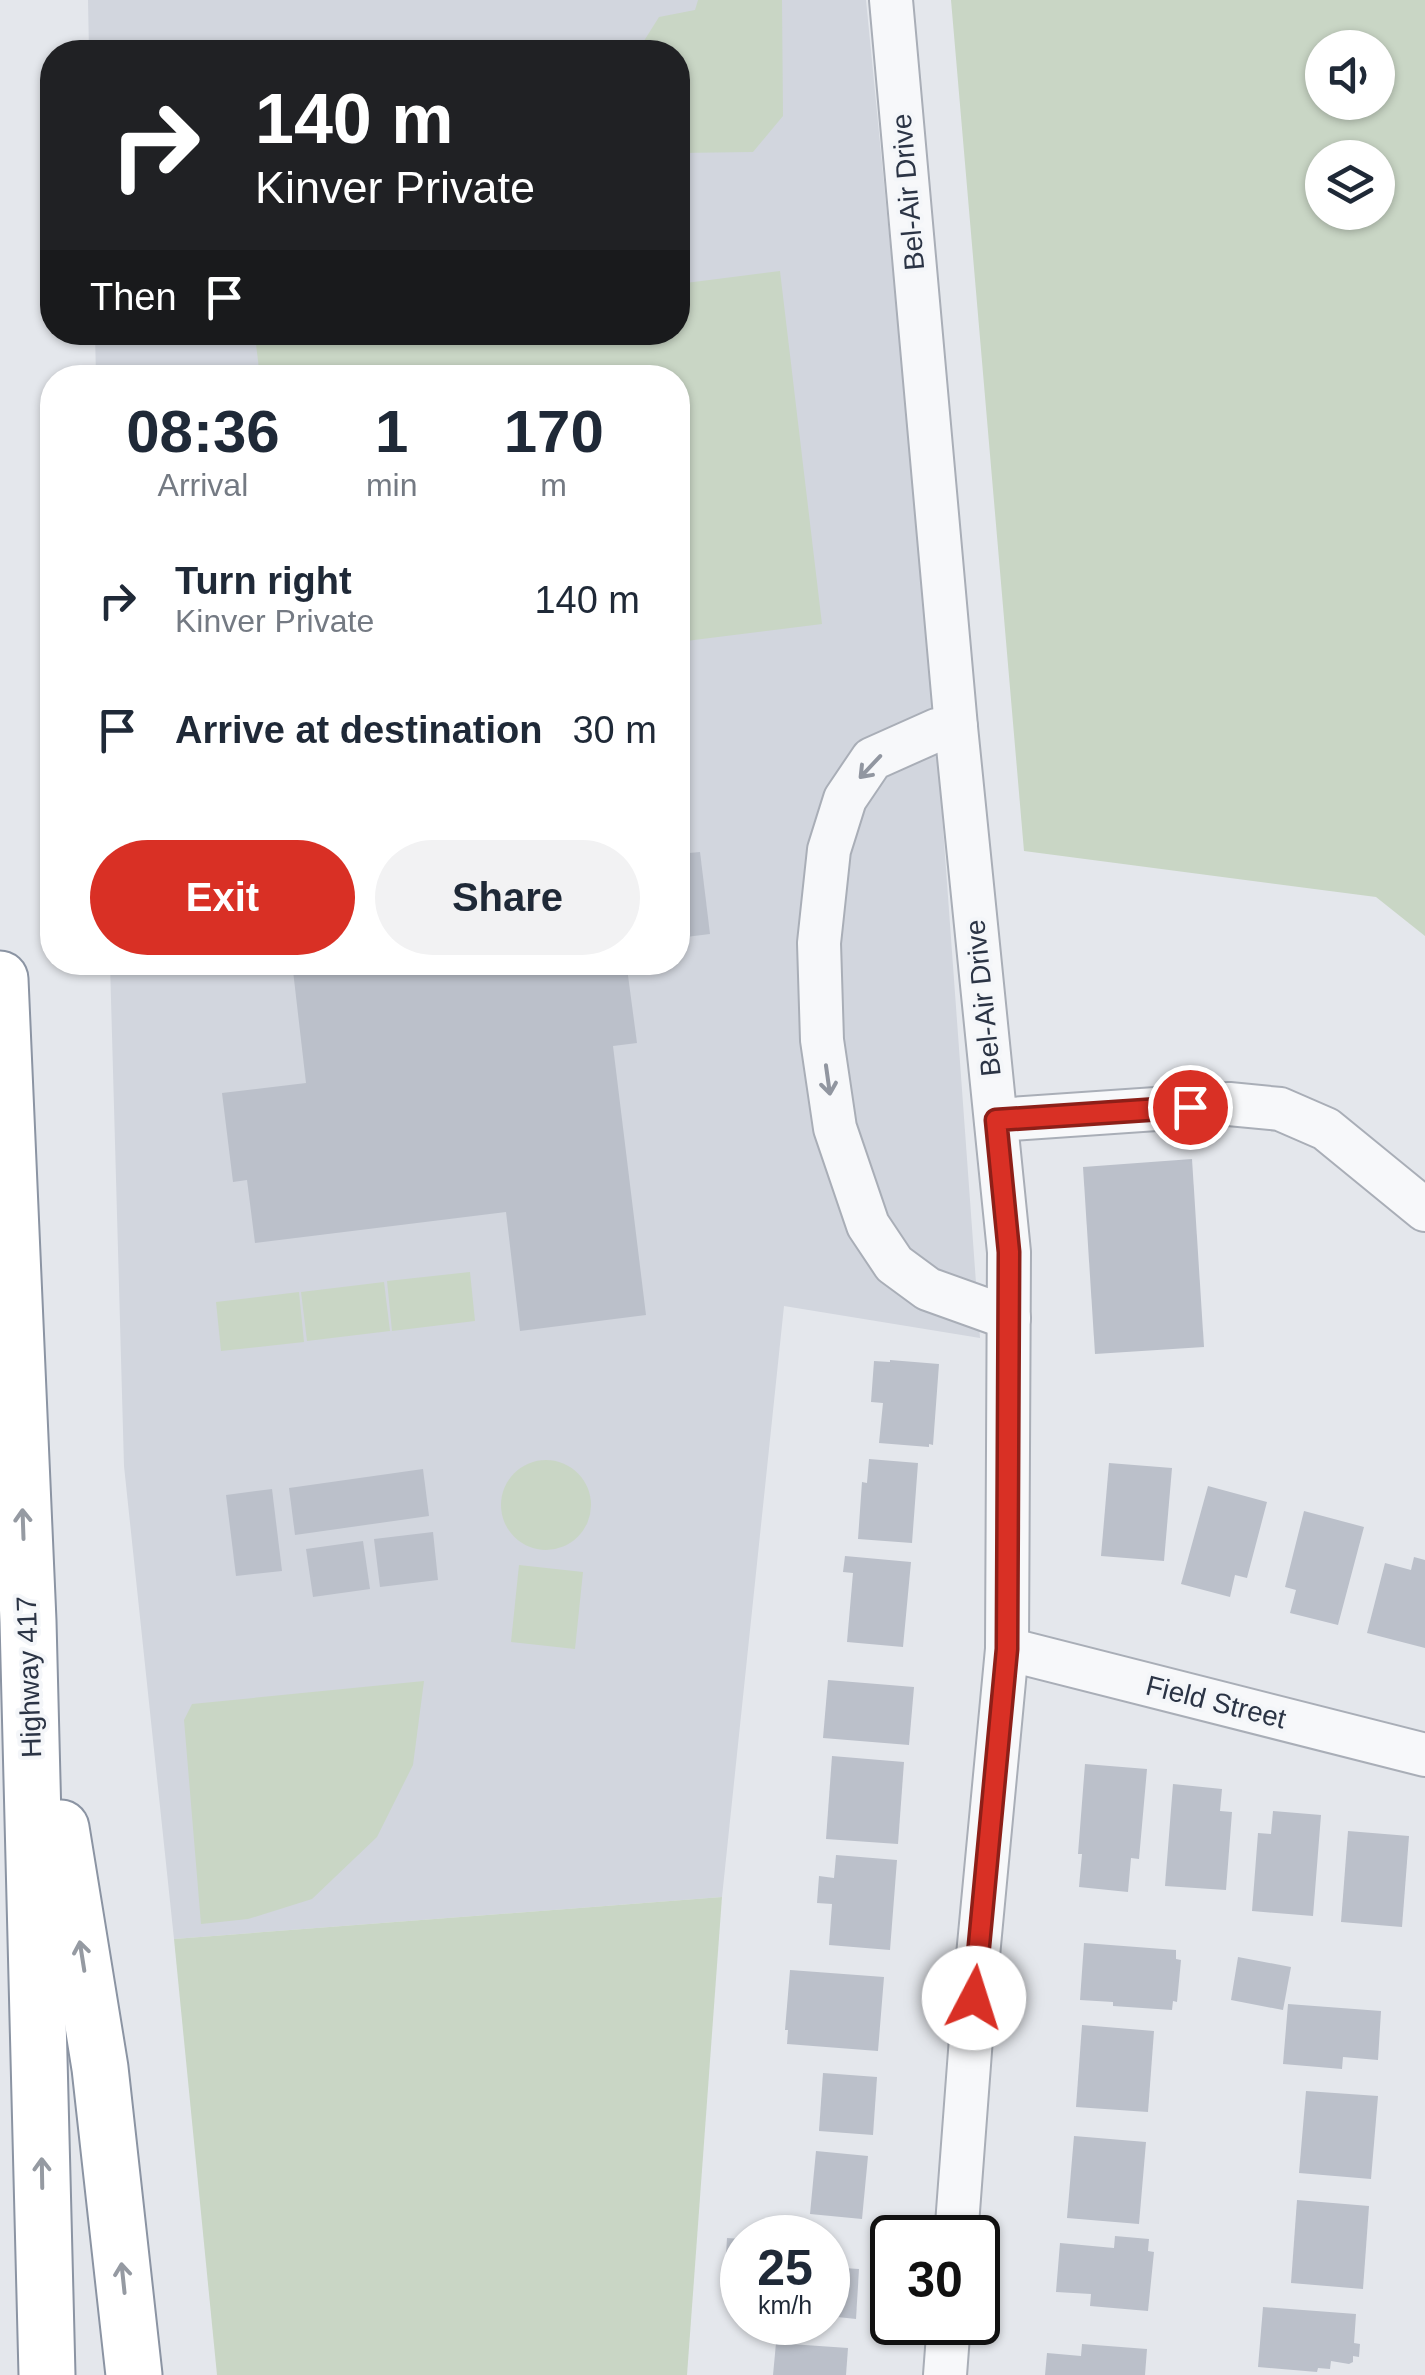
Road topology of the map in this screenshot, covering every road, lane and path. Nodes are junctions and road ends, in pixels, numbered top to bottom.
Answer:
1 (891, 0) edge
2 (956, 727) junction
3 (0, 979) edge
4 (996, 1120) junction
5 (1425, 1210) edge
6 (1009, 1318) junction
7 (28, 1621) junction
8 (1007, 1649) junction
9 (1425, 1756) edge
10 (958, 2215) edge
11 (947, 2345) edge
12 (47, 2375) edge
13 (134, 2375) edge
14 (945, 2375) edge

1 - 2 street, Bel-Air Drive
2 - 4 street, Bel-Air Drive
2 -> 6 street
7 -> 3 highway, Highway 417
4 - 5 street
4 - 6 street, Bel-Air Drive
6 - 8 street, Bel-Air Drive
12 -> 7 highway, Highway 417
13 -> 7 highway
8 - 9 street, Field Street
8 - 10 street, Bel-Air Drive
11 - 14 street

